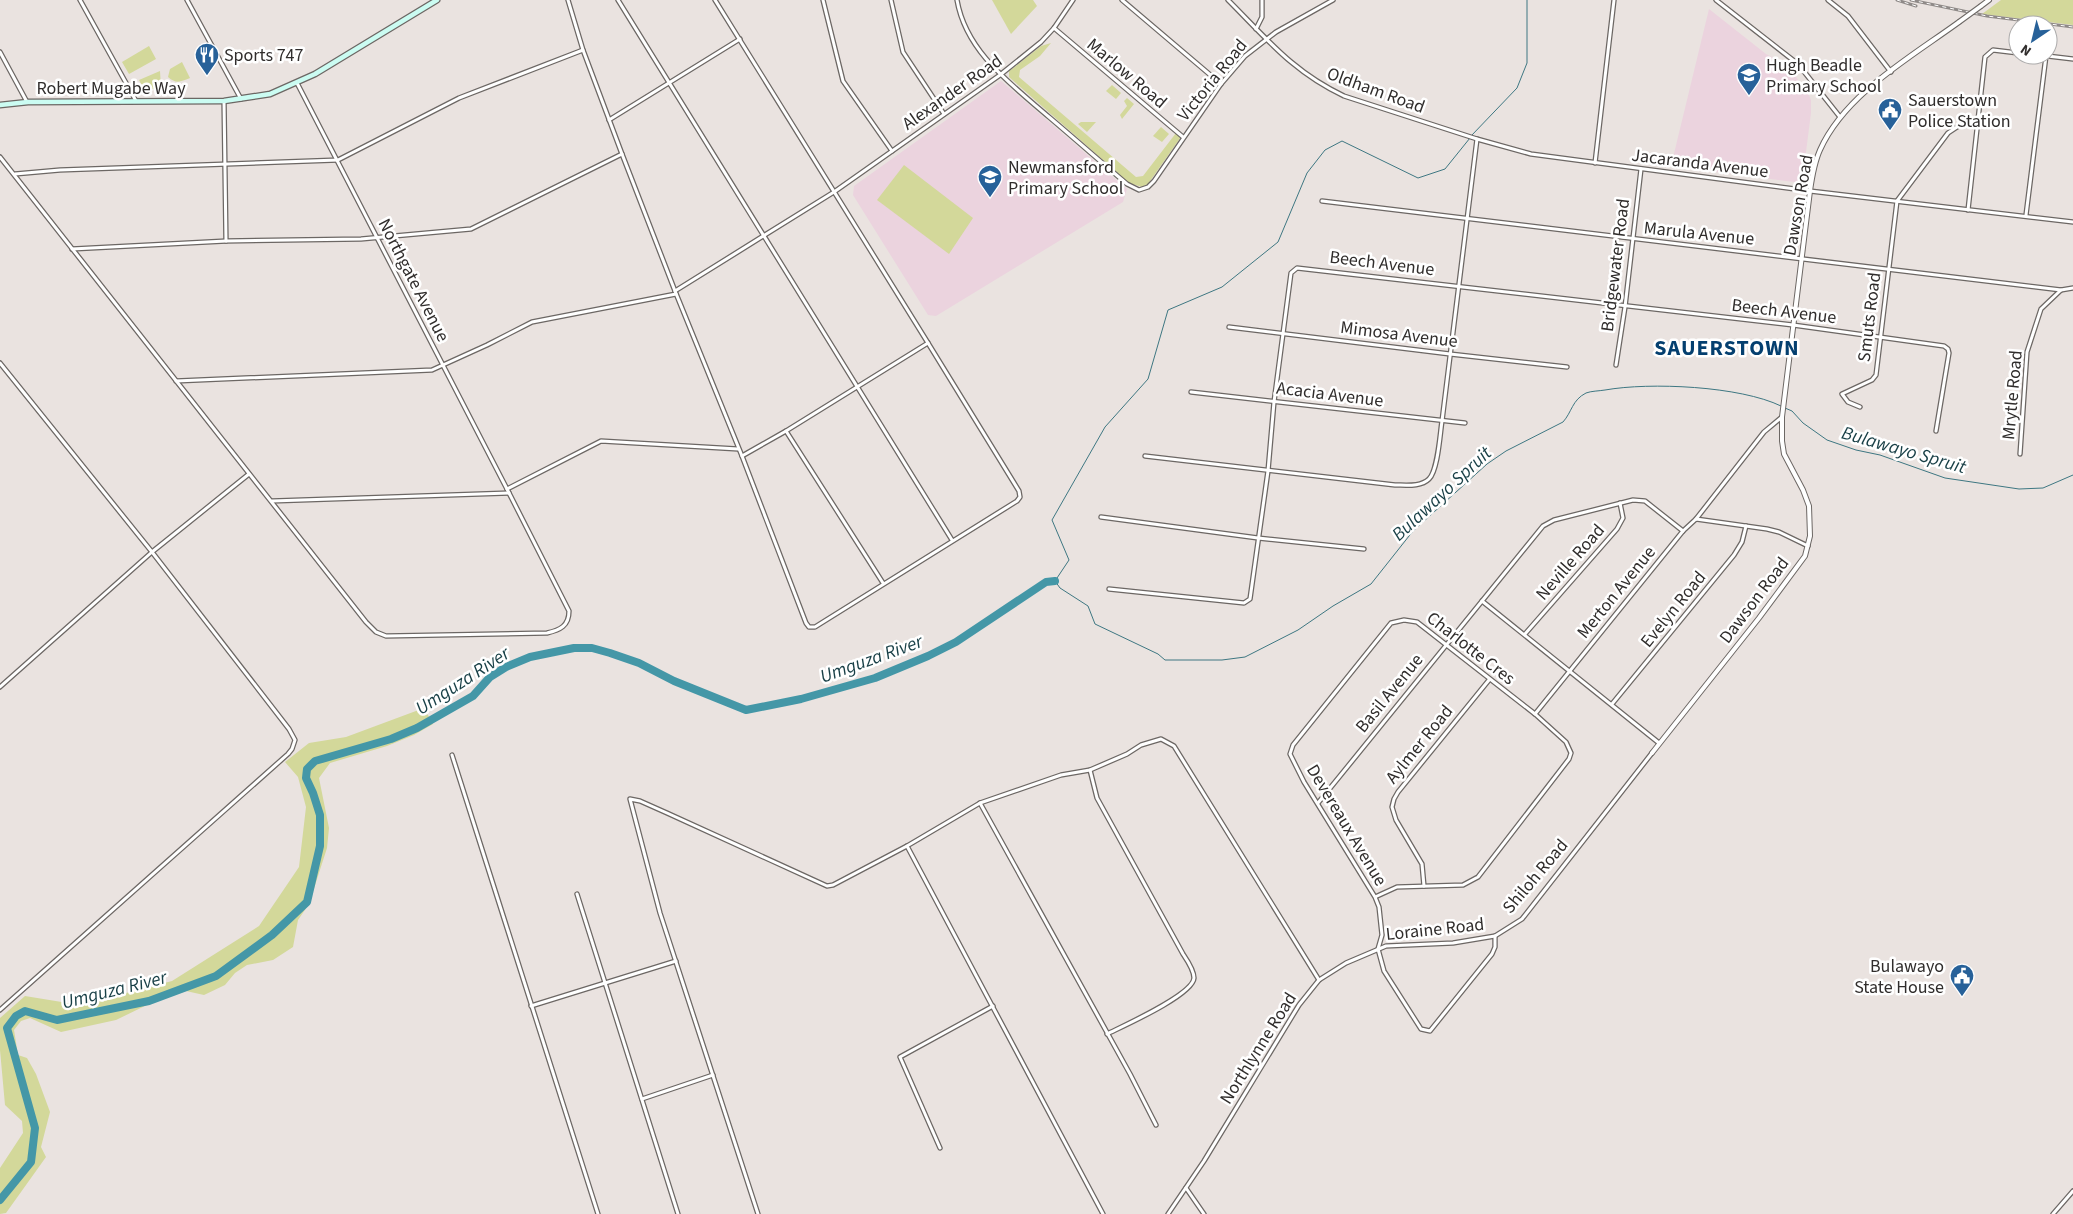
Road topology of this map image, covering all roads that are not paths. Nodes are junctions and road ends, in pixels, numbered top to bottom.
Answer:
1 (80, 0) edge
2 (187, 0) edge
3 (437, 0) edge
4 (568, 0) edge
5 (618, 0) edge
6 (715, 0) edge
7 (823, 0) edge
8 (891, 0) edge
9 (957, 0) edge
10 (1073, 0) edge
11 (1122, 0) edge
12 (1228, 0) edge
13 (1262, 0) edge
14 (1333, 0) edge
15 (1614, 0) edge
16 (1716, 0) edge
17 (1828, 0) edge
18 (1990, 0) edge
19 (1054, 28) junction
20 (1256, 29) junction
21 (740, 39) junction
22 (1266, 39) junction
23 (583, 50) junction
24 (0, 52) edge
25 (2008, 52) edge
26 (2058, 57) edge
27 (2073, 59) edge
28 (2045, 65) edge
29 (1891, 72) junction
30 (1000, 75) junction
31 (670, 82) junction
32 (297, 83) junction
33 (1221, 84) junction
34 (241, 100) junction
35 (224, 101) junction
36 (28, 102) junction
37 (136, 102) junction
38 (0, 105) edge
39 (944, 114) junction
40 (1840, 117) junction
41 (1979, 117) junction
42 (609, 120) junction
43 (1183, 137) junction
44 (1476, 139) junction
45 (892, 151) junction
46 (622, 154) junction
47 (0, 157) edge
48 (338, 160) junction
49 (1595, 162) junction
50 (224, 165) junction
51 (1641, 169) junction
52 (14, 174) junction
53 (1810, 191) junction
54 (834, 192) junction
55 (1322, 200) dead end
56 (1898, 201) junction
57 (1968, 210) junction
58 (2026, 215) junction
59 (1466, 218) junction
60 (2073, 222) edge
61 (764, 236) junction
62 (377, 238) junction
63 (1633, 239) junction
64 (226, 242) junction
65 (71, 249) junction
66 (1802, 258) junction
67 (1889, 268) junction
68 (1459, 287) junction
69 (2073, 289) edge
70 (2061, 290) junction
71 (675, 292) junction
72 (1625, 307) junction
73 (1793, 325) junction
74 (1228, 326) dead end
75 (1282, 334) junction
76 (1881, 336) junction
77 (928, 343) junction
78 (1450, 354) junction
79 (0, 364) edge
80 (1616, 365) dead end
81 (443, 366) junction
82 (1567, 367) dead end
83 (176, 381) junction
84 (857, 388) junction
85 (1191, 392) dead end
86 (1274, 402) junction
87 (1860, 407) dead end
88 (1782, 417) junction
89 (1442, 421) junction
90 (1465, 423) dead end
91 (786, 431) junction
92 (1936, 431) dead end
93 (738, 449) junction
94 (2020, 454) dead end
95 (742, 456) junction
96 (1145, 456) dead end
97 (1268, 471) junction
98 (249, 474) junction
99 (507, 488) junction
100 (509, 493) junction
101 (272, 501) junction
102 (1620, 503) junction
103 (1102, 517) dead end
104 (1696, 519) junction
105 (1746, 526) junction
106 (1683, 531) junction
107 (1258, 538) junction
108 (952, 540) junction
109 (1808, 546) junction
110 (1364, 549) dead end
111 (152, 552) junction
112 (883, 583) junction
113 (1109, 589) dead end
114 (1482, 601) junction
115 (1525, 634) junction
116 (1447, 644) junction
117 (1569, 671) junction
118 (1490, 680) junction
119 (0, 687) edge
120 (1612, 704) junction
121 (1535, 714) junction
122 (1659, 743) junction
123 (1293, 744) joint
124 (1652, 753) joint
125 (452, 755) dead end
126 (1090, 770) junction
127 (980, 803) junction
128 (1318, 803) junction
129 (907, 846) junction
130 (1424, 886) junction
131 (577, 894) dead end
132 (1375, 897) junction
133 (1494, 936) junction
134 (1378, 949) junction
135 (676, 961) junction
136 (1319, 980) junction
137 (604, 982) junction
138 (531, 1006) junction
139 (993, 1006) junction
140 (0, 1010) edge
141 (1108, 1034) junction
142 (713, 1075) junction
143 (642, 1098) junction
144 (1156, 1125) dead end
145 (940, 1148) dead end
146 (1186, 1188) junction
147 (2073, 1191) edge
148 (598, 1214) edge
149 (678, 1214) edge
150 (758, 1214) edge
151 (1103, 1214) edge
152 (1168, 1214) edge
153 (1204, 1214) edge
154 (2053, 1214) edge

1 - 37 street
2 - 34 street
3 - 32 main road, Robert Mugabe Way
4 - 23 street
5 - 31 street
6 - 21 street
7 - 45 street
8 - 39 street
9 - 30 street
10 - 19 street, Alexander Road
11 - 33 street
12 - 20 street, Oldham Road
13 - 20 street
14 - 22 street, Victoria Road
15 - 49 street
16 - 40 street
17 - 29 street
18 - 29 street, Dawson Road, bridge
19 - 30 street, Alexander Road
19 - 43 street, Marlow Road
20 - 22 street, Oldham Road
21 - 31 street
21 - 54 street
22 - 33 street, Victoria Road
22 - 44 street, Oldham Road
23 - 42 street
23 - 48 street
24 - 36 street
25 - 41 street
26 - 27 street
28 - 58 street
29 - 40 street, Dawson Road
30 - 39 street, Alexander Road
30 - 43 street, Victoria Road
31 - 42 street
31 - 61 street
32 - 34 main road, Robert Mugabe Way
32 - 48 street, Northgate Avenue
33 - 43 street, Victoria Road
34 - 35 main road, Robert Mugabe Way
35 - 37 main road, Robert Mugabe Way
35 - 50 street
36 - 37 main road, Robert Mugabe Way
36 - 38 main road, Robert Mugabe Way
39 - 45 street, Alexander Road
40 - 53 street, Dawson Road
41 - 56 street
41 - 57 street
42 - 46 street
44 - 49 street, Jacaranda Avenue
44 - 59 street
45 - 54 street, Alexander Road
46 - 62 street
46 - 71 street
47 - 52 street
48 - 50 street
48 - 62 street, Northgate Avenue
49 - 51 street, Jacaranda Avenue
50 - 52 street
50 - 64 street
51 - 53 street, Jacaranda Avenue
51 - 63 street, Bridgewater Road
52 - 65 street
53 - 56 street, Jacaranda Avenue
53 - 66 street, Dawson Road
54 - 61 street, Alexander Road
54 - 77 street
55 - 59 street, Marula Avenue
56 - 57 street, Jacaranda Avenue
56 - 67 street, Smuts Road
57 - 58 street, Jacaranda Avenue
58 - 60 street, Jacaranda Avenue
59 - 63 street, Marula Avenue
59 - 68 street
61 - 71 street, Alexander Road
61 - 84 street
62 - 64 street
62 - 81 street, Northgate Avenue
63 - 66 street, Marula Avenue
63 - 72 street, Bridgewater Road
64 - 65 street
65 - 83 street
66 - 67 street, Marula Avenue
66 - 73 street, Dawson Road
67 - 70 street, Marula Avenue
67 - 76 street, Smuts Road
68 - 72 street, Beech Avenue
68 - 75 street, Beech Avenue
68 - 78 street
69 - 70 street, Marula Avenue
70 - 94 street, Mrytle Road
71 - 81 street
71 - 93 street
72 - 73 street, Beech Avenue
72 - 80 street, Bridgewater Road
73 - 76 street, Beech Avenue
73 - 88 street, Dawson Road
74 - 75 street, Mimosa Avenue
75 - 78 street, Mimosa Avenue
75 - 86 street, Beech Avenue
76 - 87 street, Smuts Road
76 - 92 street, Beech Avenue
77 - 84 street
77 - 108 street
78 - 82 street, Mimosa Avenue
78 - 89 street
79 - 111 street
81 - 83 street
81 - 99 street, Northgate Avenue
83 - 98 street
84 - 91 street
84 - 108 street
85 - 86 street, Acacia Avenue
86 - 89 street, Acacia Avenue
86 - 97 street, Beech Avenue
88 - 104 street, Merton Avenue
88 - 109 street, Dawson Road
89 - 90 street, Acacia Avenue
89 - 97 street
91 - 95 street
91 - 112 street
93 - 95 street
93 - 99 street
95 - 112 street
96 - 97 street
97 - 107 street, Beech Avenue
98 - 101 street
98 - 111 street
99 - 100 street, Northgate Avenue
100 - 101 street
100 - 101 street, Northgate Avenue
102 - 106 street, Basil Avenue
102 - 114 street, Basil Avenue
102 - 115 street, Neville Road
103 - 107 street
104 - 105 street
104 - 106 street, Merton Avenue
105 - 109 street
105 - 120 street, Evelyn Road
106 - 117 street, Merton Avenue
107 - 110 street
107 - 113 street, Beech Avenue
108 - 112 street
109 - 122 street, Dawson Road
111 - 119 street
111 - 140 street
114 - 115 street
114 - 116 street, Basil Avenue
115 - 117 street
116 - 118 street, Charlotte Cres
116 - 123 street, Charlotte Cres
116 - 128 street, Basil Avenue
117 - 120 street
117 - 121 street
118 - 121 street, Charlotte Cres
118 - 130 street, Aylmer Road
120 - 122 street
121 - 130 street, Charlotte Cres
122 - 124 street, Dawson Road
123 - 128 street, Devereaux Avenue
124 - 133 street, Shiloh Road
125 - 138 street
126 - 127 street
126 - 136 street
126 - 141 street
127 - 129 street
127 - 141 street
128 - 132 street, Devereaux Avenue
129 - 135 street
129 - 139 street
130 - 132 street, Charlotte Cres
131 - 137 street
132 - 134 street, Devereaux Avenue
133 - 134 street, Loraine Road
133 - 134 street, Devereaux Avenue
134 - 136 street, Northlynne Road
135 - 137 street
135 - 142 street
136 - 146 street, Northlynne Road
137 - 138 street
137 - 143 street
138 - 148 street
139 - 145 street
139 - 151 street
141 - 144 street
142 - 143 street
142 - 150 street
143 - 149 street
146 - 152 street
146 - 153 street
147 - 154 street

